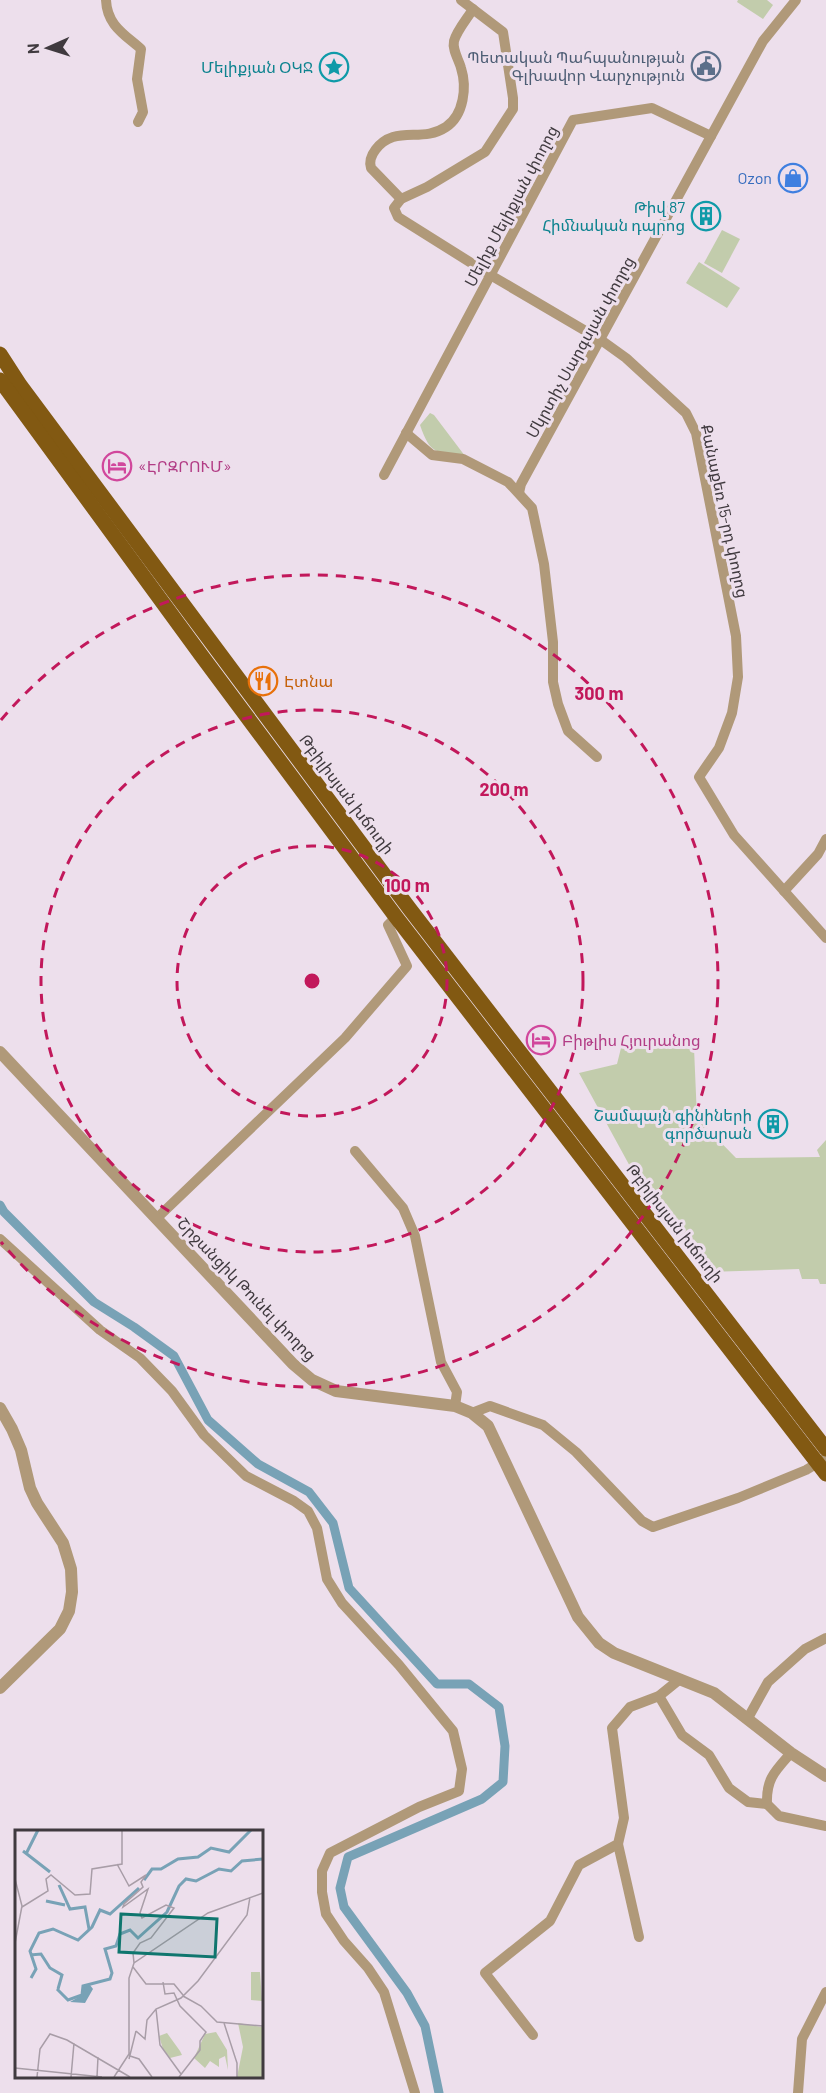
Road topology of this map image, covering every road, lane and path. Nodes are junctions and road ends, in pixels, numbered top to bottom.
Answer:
1 (106, 0) edge
2 (461, 0) edge
3 (796, 0) edge
4 (473, 9) junction
5 (138, 122) dead end
6 (711, 136) junction
7 (401, 199) junction
8 (492, 276) junction
9 (601, 340) junction
10 (0, 354) edge
11 (0, 380) edge
12 (406, 433) junction
13 (384, 475) dead end
14 (519, 493) junction
15 (597, 757) dead end
16 (826, 839) edge
17 (784, 891) junction
18 (396, 917) junction
19 (825, 933) edge
20 (0, 1052) edge
21 (355, 1151) dead end
22 (156, 1219) junction
23 (0, 1239) edge
24 (455, 1406) junction
25 (0, 1408) edge
26 (472, 1413) junction
27 (826, 1449) edge
28 (823, 1465) edge
29 (826, 1638) edge
30 (680, 1679) junction
31 (0, 1688) edge
32 (659, 1696) junction
33 (748, 1718) junction
34 (791, 1753) junction
35 (826, 1776) edge
36 (767, 1804) junction
37 (826, 1827) edge
38 (618, 1844) junction
39 (639, 1937) dead end
40 (826, 1992) edge
41 (533, 2035) dead end
42 (415, 2093) edge
43 (798, 2093) edge

1 - 5 street
2 - 4 street
3 - 6 street, Մկրտիչ Սարգսյան փողոց
4 - 7 street
4 - 7 street
6 - 8 street, Մելիք Մելիքյան փողոց
6 - 9 street, Մկրտիչ Սարգսյան փողոց
7 - 8 street, Քանաքեռ 15-րդ փողոց
8 - 9 street, Քանաքեռ 15-րդ փողոց
8 - 12 street, Մելիք Մելիքյան փողոց
9 - 14 street, Մկրտիչ Սարգսյան փողոց
9 - 17 street, Քանաքեռ 15-րդ փողոց
10 - 27 main road, Թբիլիսյան խճուղի
11 - 18 main road, Թբիլիսյան խճուղի
12 - 13 street, Մելիք Մելիքյան փողոց
12 - 14 street
14 - 15 street
16 - 17 street
17 - 19 street
18 - 22 street
18 - 28 main road, Թբիլիսյան խճուղի
20 - 22 street, Շրջանցիկ Թունել փողոց
21 - 24 street
22 - 24 street, Շրջանցիկ Թունել փողոց
23 - 42 street
24 - 26 street, Շրջանցիկ Թունել փողոց
25 - 31 street
26 - 28 street
26 - 30 street, Շրջանցիկ Թունել փողոց
29 - 33 street
30 - 32 street
30 - 33 street, Շրջանցիկ Թունել փողոց
32 - 36 street
32 - 38 street
33 - 34 street, Շրջանցիկ Թունել փողոց
34 - 35 street, Շրջանցիկ Թունել փողոց
34 - 36 street
36 - 37 street
38 - 39 street
38 - 41 street
40 - 43 street

